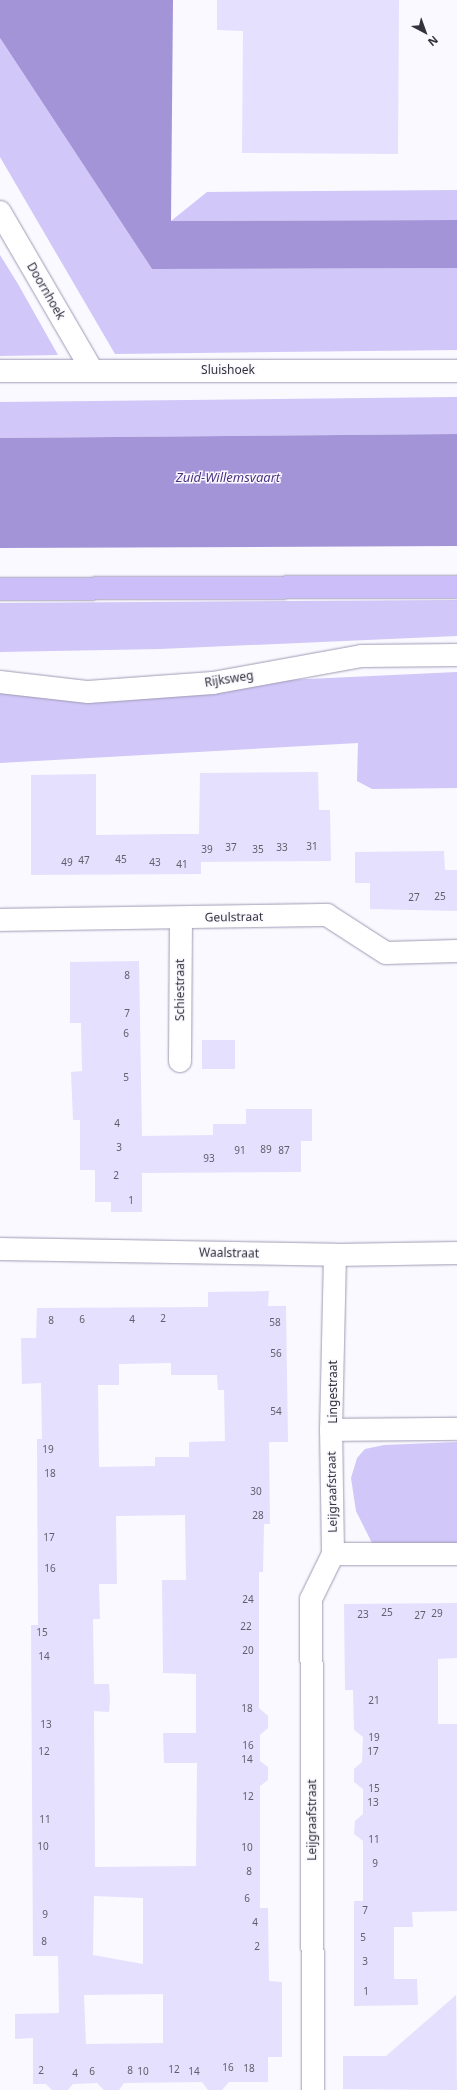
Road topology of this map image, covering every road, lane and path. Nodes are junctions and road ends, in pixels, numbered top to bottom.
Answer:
1 (0, 212) edge
2 (92, 370) junction
3 (457, 371) edge
4 (0, 372) edge
5 (457, 587) edge
6 (0, 589) edge
7 (457, 655) edge
8 (0, 682) edge
9 (181, 918) junction
10 (0, 920) edge
11 (457, 952) edge
12 (180, 1061) dead end
13 (0, 1249) edge
14 (457, 1252) edge
15 (335, 1255) junction
16 (457, 1428) edge
17 (332, 1430) junction
18 (333, 1554) junction
19 (457, 1554) edge
20 (313, 2090) edge

1 - 2 street, Doornhoek
2 - 3 street, Sluishoek
2 - 4 street, Sluishoek
5 - 6 main road
7 - 8 street, Rijksweg
9 - 10 street, Geulstraat
9 - 11 street, Geulstraat
9 - 12 street, Schiestraat
13 - 15 street, Waalstraat
14 - 15 street, Waalstraat
15 - 17 street, Lingestraat
16 - 17 street, Lingestraat
17 - 18 street, Leijgraafstraat
18 - 19 street
18 - 20 street, Leijgraafstraat

